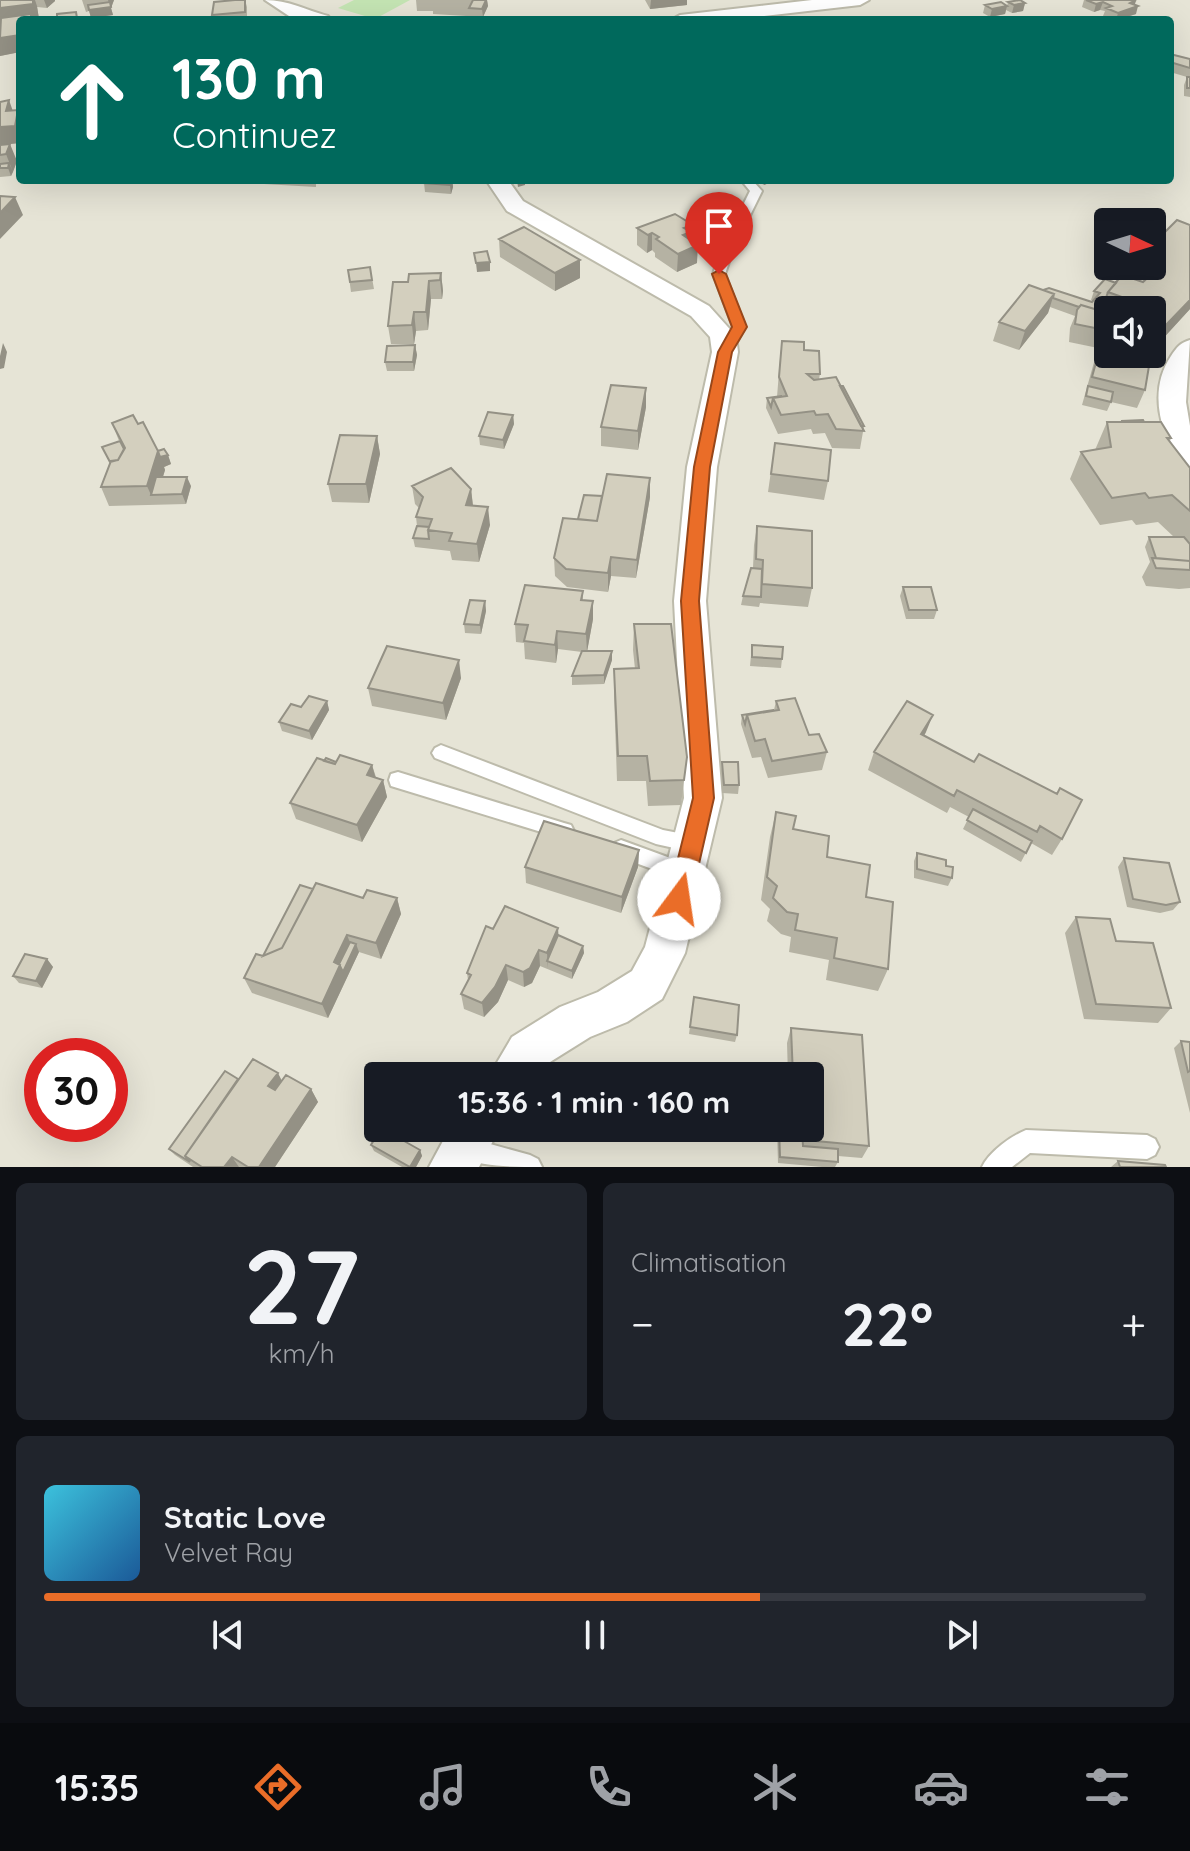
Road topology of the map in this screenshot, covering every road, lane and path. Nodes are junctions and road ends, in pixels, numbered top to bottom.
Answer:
1 (274, 0) edge
2 (860, 0) edge
3 (301, 16) edge
4 (716, 16) edge
5 (500, 184) edge
6 (750, 184) edge
7 (1190, 348) edge
8 (725, 352) junction
9 (1190, 458) edge
10 (441, 753) dead end
11 (398, 780) dead end
12 (576, 835) edge
13 (606, 844) edge
14 (690, 858) junction
15 (520, 1062) edge
16 (1147, 1147) dead end
17 (464, 1148) edge
18 (530, 1167) edge
19 (994, 1167) edge

1 - 3 street
2 - 4 street
5 - 8 street
6 - 8 lane
7 - 9 street
8 - 14 street
10 - 14 lane
11 - 12 lane
13 - 14 lane
14 - 15 street
16 - 19 lane
17 - 18 lane

